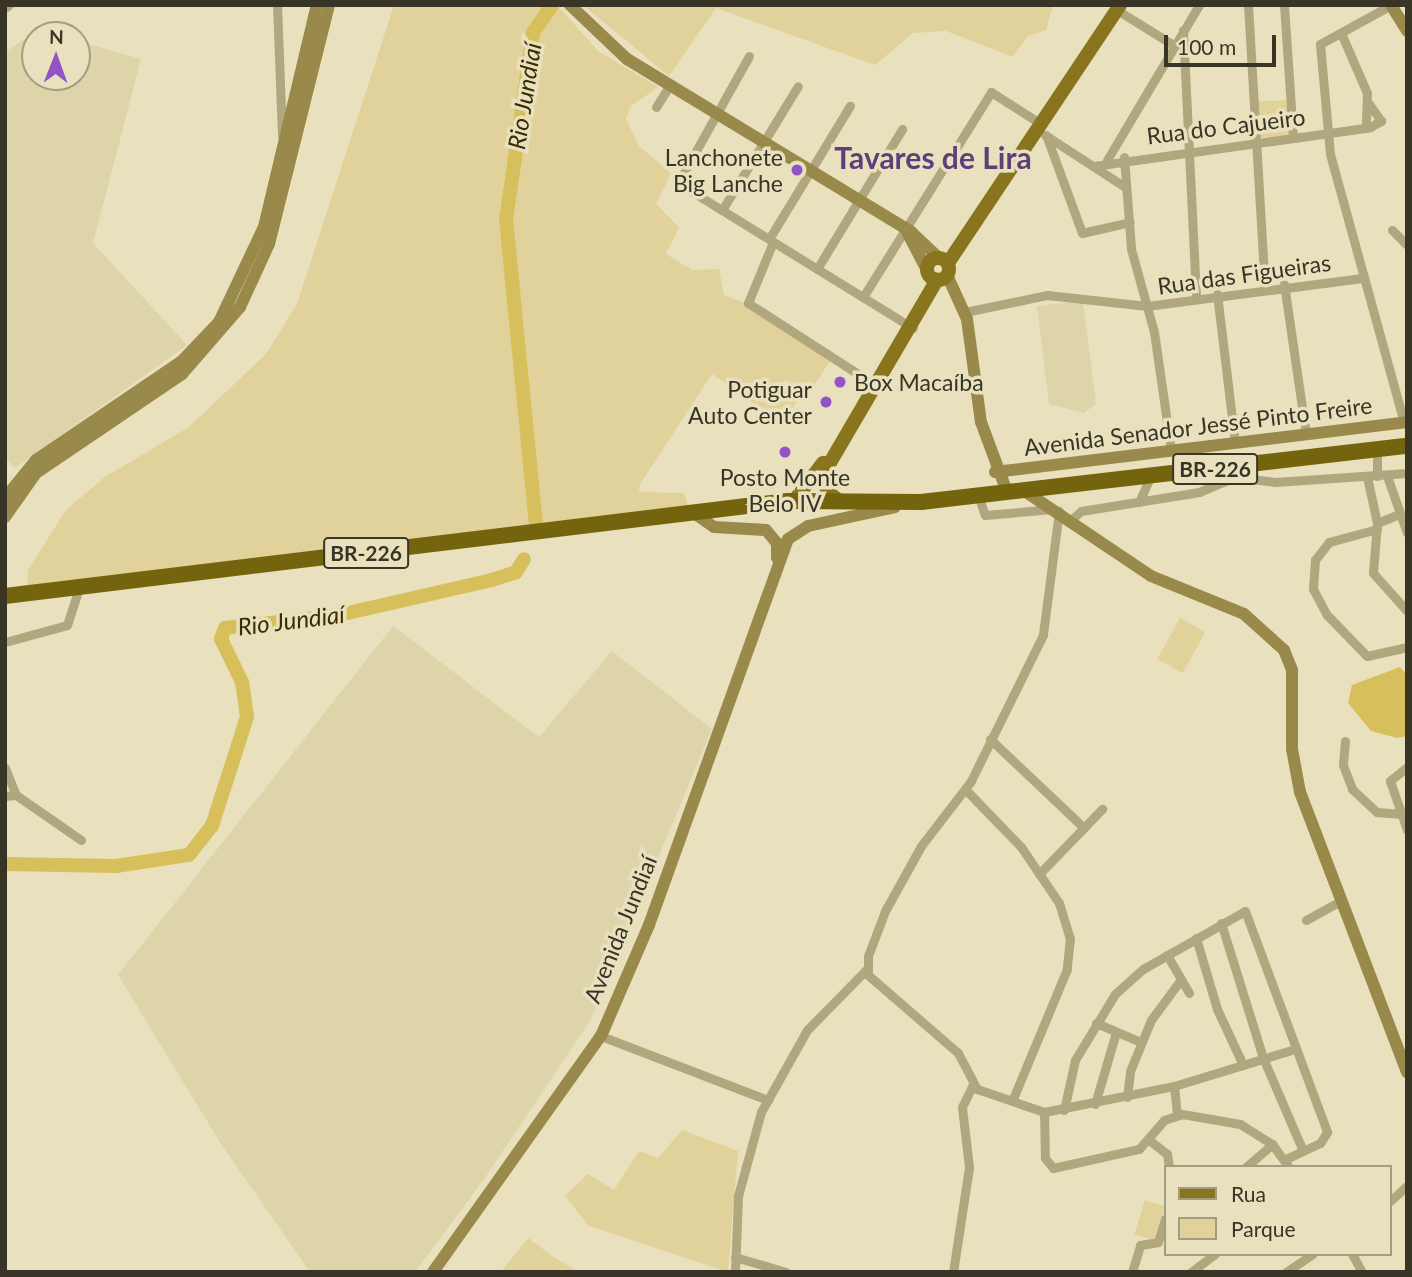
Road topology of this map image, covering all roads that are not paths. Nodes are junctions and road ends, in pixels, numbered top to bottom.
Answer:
1 (277, 5) edge
2 (317, 5) edge
3 (329, 5) edge
4 (570, 5) edge
5 (1199, 5) edge
6 (1248, 5) edge
7 (1284, 5) edge
8 (1391, 5) edge
9 (1118, 8) edge
10 (1183, 30) junction
11 (1407, 31) edge
12 (1341, 33) junction
13 (1175, 46) junction
14 (748, 56) dead end
15 (669, 86) junction
16 (798, 86) dead end
17 (1369, 104) junction
18 (850, 106) dead end
19 (656, 107) dead end
20 (715, 114) junction
21 (1365, 128) junction
22 (902, 129) dead end
23 (1041, 129) junction
24 (1329, 133) junction
25 (1293, 137) junction
26 (1256, 141) junction
27 (762, 144) junction
28 (288, 148) junction
29 (1190, 150) junction
30 (1124, 157) junction
31 (1107, 160) junction
32 (1094, 166) junction
33 (809, 172) junction
34 (1125, 187) junction
35 (857, 201) junction
36 (722, 210) junction
37 (1130, 222) junction
38 (906, 230) junction
39 (1392, 230) dead end
40 (771, 240) junction
41 (1407, 245) edge
42 (817, 269) junction
43 (940, 270) junction
44 (1364, 278) junction
45 (1284, 284) junction
46 (1265, 287) junction
47 (1217, 294) junction
48 (863, 297) junction
49 (1196, 298) junction
50 (1147, 306) junction
51 (965, 312) junction
52 (913, 328) junction
53 (877, 386) junction
54 (1405, 423) edge
55 (1306, 434) junction
56 (1235, 442) junction
57 (837, 445) junction
58 (1407, 446) edge
59 (1171, 450) junction
60 (1377, 450) junction
61 (995, 472) junction
62 (1234, 472) junction
63 (1407, 473) edge
64 (1377, 476) junction
65 (1150, 477) junction
66 (1015, 491) junction
67 (978, 495) junction
68 (5, 498) edge
69 (794, 500) junction
70 (838, 500) junction
71 (921, 502) junction
72 (1139, 502) junction
73 (1056, 510) junction
74 (1399, 514) junction
75 (698, 515) junction
76 (5, 517) edge
77 (1072, 519) junction
78 (1377, 526) junction
79 (1407, 533) edge
80 (776, 565) junction
81 (79, 587) junction
82 (5, 596) edge
83 (1407, 611) edge
84 (5, 642) edge
85 (1407, 647) edge
86 (990, 739) junction
87 (1345, 741) dead end
88 (1407, 767) edge
89 (5, 768) edge
90 (965, 789) junction
91 (16, 795) junction
92 (5, 796) edge
93 (1102, 809) dead end
94 (1401, 814) junction
95 (1084, 828) junction
96 (1407, 830) edge
97 (80, 840) dead end
98 (1039, 874) junction
99 (1340, 901) junction
100 (1306, 920) dead end
101 (1221, 923) junction
102 (1196, 938) junction
103 (1167, 955) junction
104 (867, 969) junction
105 (1179, 982) junction
106 (1188, 993) dead end
107 (1096, 1023) junction
108 (1116, 1032) junction
109 (601, 1036) junction
110 (1141, 1042) junction
111 (1292, 1050) junction
112 (1263, 1058) junction
113 (1243, 1065) junction
114 (1407, 1072) edge
115 (973, 1084) junction
116 (1174, 1086) junction
117 (1127, 1097) junction
118 (768, 1100) junction
119 (1012, 1101) junction
120 (1095, 1104) junction
121 (1064, 1110) junction
122 (1044, 1112) junction
123 (1177, 1114) junction
124 (1149, 1140) junction
125 (1272, 1144) junction
126 (1303, 1151) junction
127 (1288, 1163) edge
128 (1169, 1165) edge
129 (1248, 1165) edge
130 (1407, 1186) edge
131 (1391, 1200) edge
132 (1164, 1227) edge
133 (1212, 1256) edge
134 (1310, 1256) edge
135 (1353, 1256) edge
136 (735, 1257) junction
137 (433, 1272) edge
138 (735, 1272) edge
139 (786, 1272) edge
140 (953, 1272) edge
141 (1132, 1272) edge
142 (1191, 1272) edge
143 (1286, 1272) edge
144 (1363, 1272) edge

1 - 28 street
2 - 28 main road
3 - 28 main road
4 - 15 main road
5 - 10 street
6 - 26 street
7 - 25 street
8 - 11 main road
8 - 12 street
9 - 13 street
9 - 23 main road
10 - 13 street
10 - 29 street
12 - 17 street
12 - 24 street
13 - 31 street
14 - 20 street
15 - 19 street
15 - 20 main road
16 - 27 street
17 - 21 street
17 - 21 street, Rua do Cajueiro
18 - 33 street
20 - 27 main road
20 - 36 street
21 - 24 street, Rua do Cajueiro
22 - 35 street
23 - 32 street
23 - 37 street
23 - 38 street
23 - 43 main road
24 - 25 street, Rua do Cajueiro
24 - 44 street
25 - 26 street, Rua do Cajueiro
26 - 29 street, Rua do Cajueiro
26 - 46 street
27 - 33 main road
27 - 36 street
28 - 68 main road
28 - 76 main road
29 - 30 street, Rua do Cajueiro
29 - 49 street
30 - 31 street, Rua do Cajueiro
30 - 34 street
31 - 32 street, Rua do Cajueiro
32 - 34 street
33 - 35 main road
33 - 40 street
34 - 37 street
35 - 38 main road
35 - 42 street
36 - 40 street
37 - 50 street
38 - 43 main road
38 - 43 main road
38 - 48 street
39 - 41 street
40 - 42 street
40 - 53 street
42 - 48 street
43 - 51 main road
43 - 52 main road
44 - 45 street, Rua das Figueiras
44 - 54 street
45 - 46 street, Rua das Figueiras
45 - 55 street
46 - 47 street, Rua das Figueiras
47 - 49 street, Rua das Figueiras
47 - 56 street
48 - 52 street
49 - 50 street, Rua das Figueiras
50 - 51 street, Rua das Figueiras
50 - 59 street
51 - 61 main road
52 - 53 main road
53 - 57 main road
54 - 55 main road, Avenida Senador Jessé Pinto Freire
55 - 56 main road, Avenida Senador Jessé Pinto Freire
56 - 59 main road, Avenida Senador Jessé Pinto Freire
57 - 69 main road
57 - 70 main road
58 - 60 highway, BR-226
59 - 61 main road, Avenida Senador Jessé Pinto Freire
60 - 62 highway, BR-226
60 - 64 street
61 - 66 main road
62 - 64 street
62 - 65 highway, BR-226
62 - 72 street
63 - 64 street
64 - 74 street
64 - 78 street
65 - 66 highway, BR-226
65 - 72 street
66 - 67 highway, BR-226
66 - 73 main road
67 - 71 highway, BR-226
67 - 73 street
69 - 70 highway, BR-226
69 - 75 highway, BR-226
70 - 71 highway, BR-226
71 - 80 main road, Avenida Jundiaí
72 - 77 street
73 - 77 main road
73 - 86 street
74 - 78 street
74 - 79 street
75 - 80 main road
75 - 81 highway, BR-226
77 - 99 main road
78 - 83 street
78 - 85 street
80 - 109 main road, Avenida Jundiaí
81 - 82 highway, BR-226
81 - 84 street
86 - 90 street
86 - 95 street
87 - 94 street
88 - 94 street
89 - 91 street
90 - 98 street
90 - 104 street
91 - 92 street
91 - 97 street
93 - 95 street
94 - 96 street
95 - 98 street
98 - 119 street
99 - 100 street
99 - 114 main road
101 - 102 street
101 - 111 street
101 - 112 street
102 - 103 street
102 - 113 street
103 - 105 street
103 - 107 street
104 - 115 street
104 - 118 street
105 - 106 street
105 - 110 street
107 - 108 street
107 - 121 street
108 - 110 street
108 - 120 street
109 - 118 street
109 - 137 main road, Avenida Jundiaí
110 - 117 street
111 - 112 street
111 - 126 street
112 - 113 street
112 - 126 street
113 - 116 street
115 - 119 street
115 - 140 street
116 - 117 street
116 - 123 street
117 - 120 street
118 - 136 street
119 - 122 street
120 - 121 street
121 - 122 street
122 - 124 street
123 - 124 street
123 - 125 street
124 - 128 street
125 - 127 street
125 - 129 street
126 - 127 street
130 - 131 street
132 - 141 street
133 - 142 street
134 - 143 street
135 - 144 street
136 - 138 street
136 - 139 street

